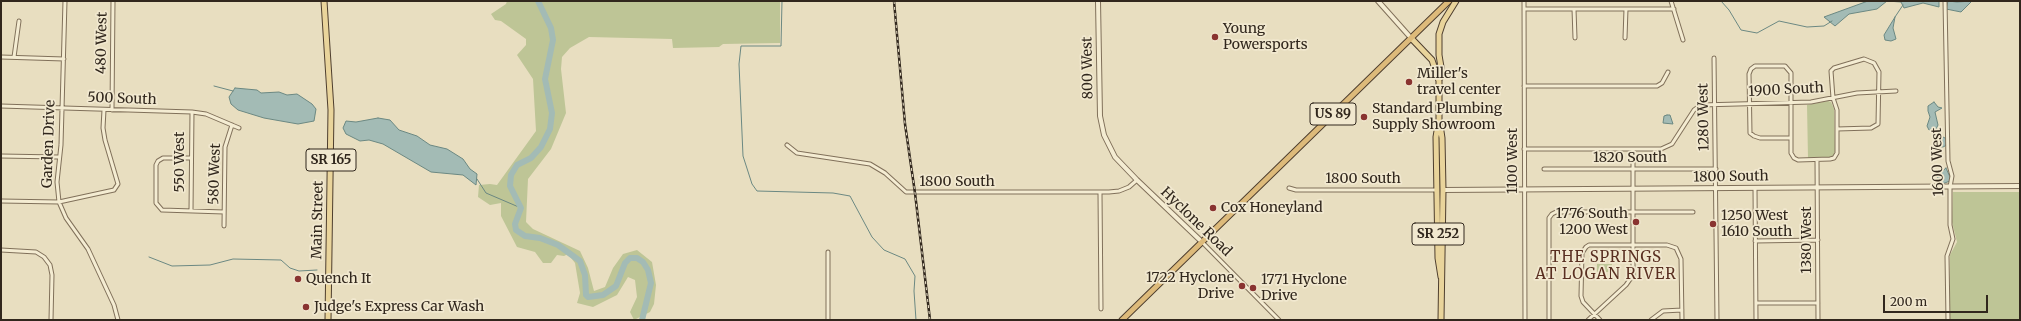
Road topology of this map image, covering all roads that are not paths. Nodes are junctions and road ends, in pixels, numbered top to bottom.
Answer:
1 (65, 1) edge
2 (114, 1) edge
3 (324, 1) edge
4 (1098, 1) edge
5 (1378, 1) edge
6 (1449, 1) edge
7 (1456, 1) edge
8 (1524, 1) edge
9 (1671, 1) edge
10 (1945, 1) edge
11 (1626, 8) junction
12 (1574, 9) junction
13 (1674, 9) junction
14 (1524, 10) junction
15 (18, 21) dead end
16 (1411, 38) junction
17 (1575, 38) dead end
18 (1625, 38) dead end
19 (1683, 40) dead end
20 (1, 57) edge
21 (14, 57) junction
22 (1714, 58) dead end
23 (64, 59) junction
24 (1668, 72) dead end
25 (1439, 81) junction
26 (1524, 86) junction
27 (1879, 91) junction
28 (1896, 91) dead end
29 (1833, 98) junction
30 (1750, 103) junction
31 (1791, 103) junction
32 (1715, 104) junction
33 (1, 106) edge
34 (61, 108) junction
35 (104, 110) junction
36 (112, 110) junction
37 (192, 112) junction
38 (1439, 119) junction
39 (232, 125) junction
40 (239, 128) dead end
41 (1837, 129) junction
42 (1104, 135) joint
43 (1791, 138) junction
44 (787, 145) dead end
45 (1524, 149) junction
46 (1633, 149) junction
47 (1, 156) edge
48 (58, 157) junction
49 (191, 158) junction
50 (1817, 160) junction
51 (1544, 169) dead end
52 (1634, 169) junction
53 (1716, 169) junction
54 (1137, 180) junction
55 (2020, 186) edge
56 (1817, 187) junction
57 (1950, 187) junction
58 (1289, 188) dead end
59 (1716, 188) junction
60 (1755, 188) junction
61 (1634, 189) junction
62 (1440, 190) junction
63 (1524, 190) junction
64 (1100, 192) junction
65 (1, 201) edge
66 (59, 202) junction
67 (191, 211) junction
68 (224, 212) junction
69 (1633, 212) junction
70 (1693, 212) dead end
71 (224, 226) dead end
72 (1818, 240) junction
73 (1755, 241) junction
74 (1202, 242) junction
75 (1633, 245) junction
76 (1, 250) edge
77 (828, 252) dead end
78 (1441, 277) junction
79 (1756, 303) junction
80 (1818, 303) junction
81 (1101, 309) dead end
82 (1682, 310) junction
83 (1595, 314) junction
84 (51, 320) edge
85 (118, 320) edge
86 (328, 320) edge
87 (828, 320) edge
88 (1122, 320) edge
89 (1279, 320) edge
90 (1441, 320) edge
91 (1525, 320) edge
92 (1549, 320) edge
93 (1588, 320) edge
94 (1600, 320) edge
95 (1651, 320) edge
96 (1682, 320) edge
97 (1717, 320) edge
98 (1756, 320) edge
99 (1818, 320) edge
100 (1948, 320) edge

1 - 23 street, Garden Drive
2 - 36 street, 480 West
3 - 86 main road, Main Street / SR 165
4 - 42 street, 800 West
5 - 16 street
6 - 16 highway, US 89
7 - 25 main road
8 - 14 street, 1100 West
9 - 13 street
10 - 57 street, 1600 West
11 - 12 street
11 - 13 street
11 - 18 street
12 - 14 street
12 - 17 street
13 - 19 street
14 - 26 street, 1100 West
15 - 21 street
16 - 25 main road, SR 252
16 - 74 highway, US 89
20 - 21 street
21 - 23 street
22 - 32 street, 1280 West
23 - 34 street, Garden Drive
24 - 26 street
25 - 38 main road, SR 252
26 - 45 street, 1100 West
27 - 28 street, 1900 South
27 - 29 street, 1900 South
27 - 29 street
27 - 41 street
29 - 31 street, 1900 South
29 - 41 street
30 - 31 street, 1900 South
30 - 31 street
30 - 32 street, 1900 South
30 - 43 street
31 - 43 street
32 - 46 street, 1900 South
32 - 53 street, 1280 West
33 - 34 street, 500 South
34 - 35 street, 500 South
34 - 48 street, Garden Drive
35 - 36 street, 500 South
35 - 66 street
36 - 37 street, 500 South
37 - 39 street, 500 South
37 - 49 street, 550 West
38 - 62 main road, SR 252
38 - 62 main road, SR 252
39 - 40 street, 500 South
39 - 68 street, 580 West
41 - 50 street
42 - 54 street, Hyclone Road
43 - 50 street
44 - 64 street, 1800 South
45 - 46 street
45 - 63 street, 1100 West
46 - 52 street
47 - 48 street
48 - 66 street, Garden Drive
49 - 67 street, 550 West
49 - 67 street
50 - 56 street, 1380 West
51 - 52 street, 1820 South
52 - 53 street, 1820 South
52 - 61 street
53 - 59 street, 1280 West
54 - 64 street, 1800 South
54 - 74 street, Hyclone Road
55 - 57 street, 1800 South
56 - 57 street, 1800 South
56 - 60 street, 1800 South
56 - 72 street, 1380 West
57 - 100 street, 1600 West
58 - 62 street, 1800 South
59 - 60 street, 1800 South
59 - 61 street, 1800 South
59 - 97 street, 1280 West
60 - 73 street
61 - 63 street, 1800 South
61 - 69 street
62 - 63 street, 1800 South
62 - 78 main road, SR 252
62 - 78 main road, SR 252
63 - 91 street, 1100 West
64 - 81 street
65 - 66 street
66 - 85 street, Garden Drive
67 - 68 street
68 - 71 street, 580 West
69 - 70 street
69 - 75 street
69 - 92 street
72 - 73 street
72 - 80 street, 1380 West
73 - 79 street
74 - 88 highway, US 89
74 - 89 street, Hyclone Road
75 - 82 street
75 - 83 street
75 - 83 street
76 - 84 street
77 - 87 street
78 - 90 main road, SR 252
79 - 80 street
79 - 98 street
80 - 99 street, 1380 West
82 - 95 street
82 - 96 street
83 - 93 street
83 - 94 street

